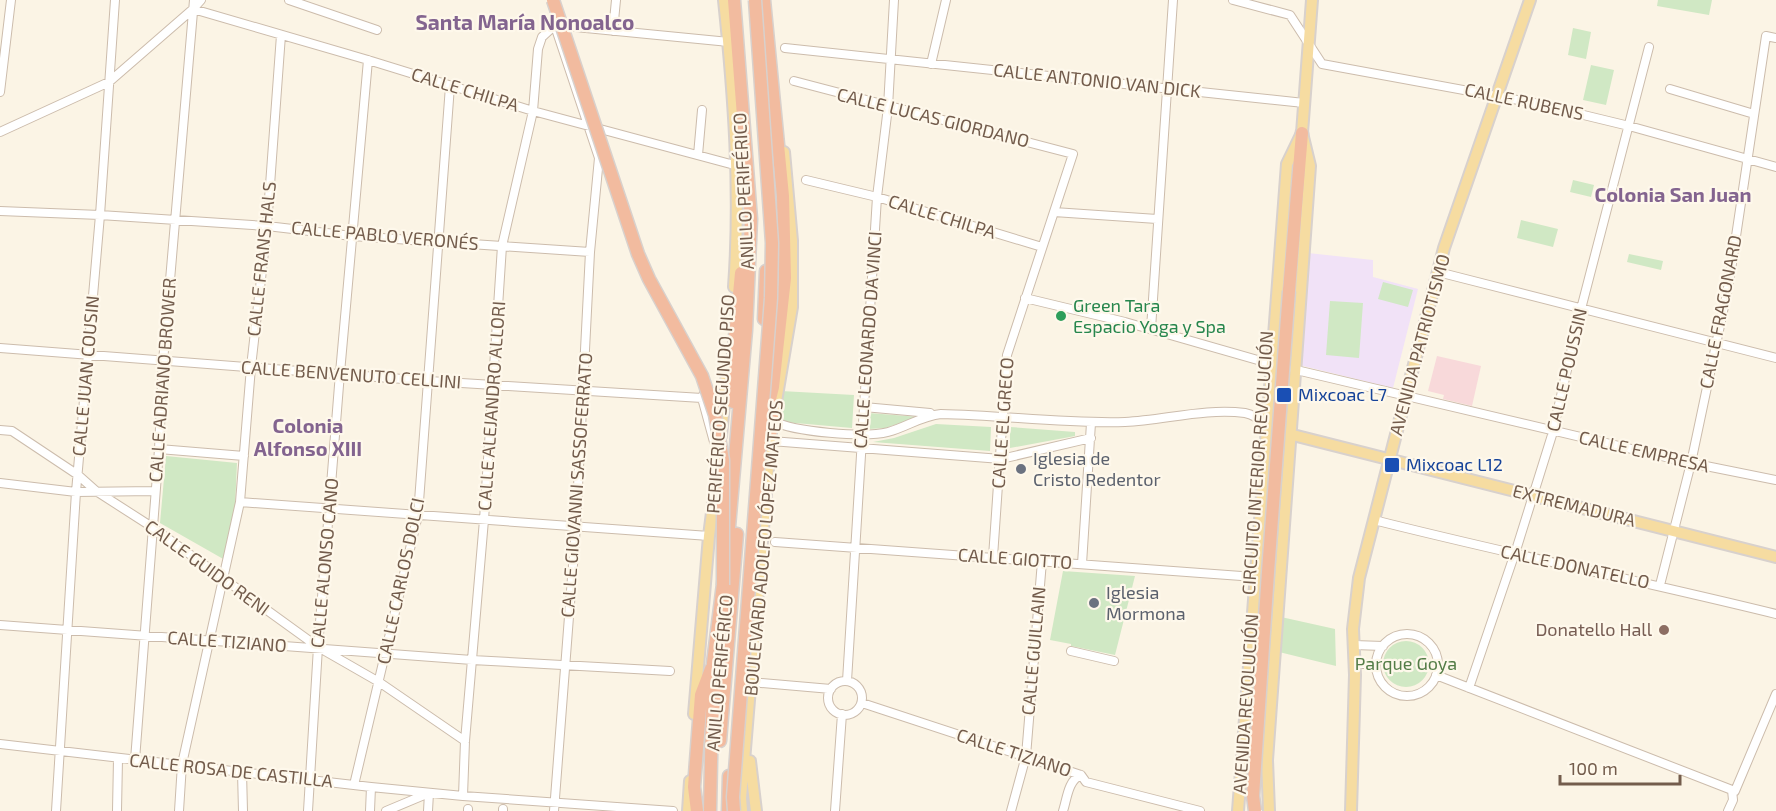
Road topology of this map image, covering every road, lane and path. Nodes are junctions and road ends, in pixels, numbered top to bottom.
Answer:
1 (11, 0) edge
2 (115, 0) edge
3 (194, 0) edge
4 (201, 0) edge
5 (290, 0) edge
6 (547, 0) edge
7 (554, 0) edge
8 (616, 0) edge
9 (724, 0) edge
10 (732, 0) edge
11 (741, 0) edge
12 (750, 0) edge
13 (755, 0) edge
14 (764, 0) edge
15 (769, 0) edge
16 (894, 0) edge
17 (946, 0) edge
18 (1173, 0) edge
19 (1233, 0) edge
20 (1312, 0) edge
21 (1530, 0) edge
22 (193, 9) junction
23 (555, 25) junction
24 (377, 30) dead end
25 (613, 31) junction
26 (281, 35) junction
27 (1776, 38) edge
28 (729, 42) junction
29 (1309, 42) junction
30 (1648, 47) dead end
31 (785, 48) dead end
32 (368, 60) junction
33 (890, 60) junction
34 (931, 64) junction
35 (794, 81) dead end
36 (109, 82) junction
37 (450, 87) junction
38 (1166, 88) junction
39 (1670, 89) dead end
40 (0, 92) edge
41 (1497, 96) junction
42 (1304, 103) junction
43 (888, 107) junction
44 (702, 110) dead end
45 (532, 111) junction
46 (1754, 114) junction
47 (588, 126) junction
48 (1629, 126) junction
49 (0, 132) edge
50 (1302, 133) junction
51 (1073, 154) joint
52 (698, 155) junction
53 (1747, 159) junction
54 (738, 166) junction
55 (1776, 167) edge
56 (806, 180) dead end
57 (877, 197) junction
58 (0, 211) edge
59 (1054, 212) junction
60 (100, 215) junction
61 (1157, 219) junction
62 (175, 222) junction
63 (267, 226) junction
64 (352, 236) junction
65 (439, 241) junction
66 (502, 246) junction
67 (1042, 247) junction
68 (590, 252) junction
69 (1438, 272) junction
70 (1025, 298) junction
71 (1581, 309) junction
72 (1151, 329) junction
73 (1716, 342) junction
74 (0, 348) edge
75 (87, 356) junction
76 (1776, 358) edge
77 (163, 362) junction
78 (1272, 364) junction
79 (251, 367) junction
80 (1294, 370) junction
81 (340, 373) junction
82 (429, 381) junction
83 (494, 385) junction
84 (584, 392) junction
85 (1406, 397) junction
86 (864, 407) junction
87 (941, 414) junction
88 (1003, 417) junction
89 (1091, 423) junction
90 (1267, 428) junction
91 (0, 430) edge
92 (1553, 432) junction
93 (769, 433) junction
94 (862, 434) junction
95 (1289, 434) junction
96 (1091, 438) junction
97 (862, 447) junction
98 (159, 449) junction
99 (244, 456) junction
100 (1001, 459) junction
101 (1390, 460) junction
102 (1691, 463) junction
103 (718, 464) junction
104 (78, 475) junction
105 (1776, 480) edge
106 (0, 483) edge
107 (96, 491) junction
108 (155, 491) junction
109 (76, 492) junction
110 (1533, 496) junction
111 (240, 502) junction
112 (330, 509) junction
113 (418, 515) junction
114 (484, 520) junction
115 (1374, 520) junction
116 (576, 526) junction
117 (152, 527) junction
118 (1674, 531) junction
119 (709, 536) junction
120 (775, 542) dead end
121 (854, 547) junction
122 (1515, 554) junction
123 (993, 557) junction
124 (1776, 557) edge
125 (1042, 561) junction
126 (1082, 564) junction
127 (1255, 577) junction
128 (223, 579) junction
129 (723, 585) junction
130 (1660, 585) junction
131 (1776, 614) edge
132 (0, 626) edge
133 (68, 631) junction
134 (144, 636) junction
135 (208, 641) junction
136 (1354, 645) junction
137 (1384, 645) junction
138 (318, 647) junction
139 (1071, 651) dead end
140 (387, 654) junction
141 (472, 660) junction
142 (1114, 661) dead end
143 (713, 663) junction
144 (564, 664) junction
145 (1355, 664) junction
146 (1376, 664) junction
147 (670, 671) dead end
148 (1436, 675) junction
149 (847, 681) junction
150 (379, 682) junction
151 (761, 683) dead end
152 (1469, 688) junction
153 (831, 689) junction
154 (1776, 694) edge
155 (862, 703) junction
156 (842, 714) junction
157 (748, 717) junction
158 (465, 741) junction
159 (0, 744) edge
160 (59, 753) junction
161 (1026, 756) junction
162 (118, 759) junction
163 (135, 760) junction
164 (182, 764) junction
165 (242, 772) junction
166 (1081, 775) junction
167 (309, 780) junction
168 (354, 785) junction
169 (371, 788) junction
170 (1732, 790) junction
171 (429, 793) junction
172 (463, 796) junction
173 (554, 807) edge
174 (1351, 810) edge
175 (56, 811) edge
176 (117, 811) edge
177 (179, 811) edge
178 (243, 811) edge
179 (308, 811) edge
180 (370, 811) edge
181 (386, 811) edge
182 (428, 811) edge
183 (673, 811) edge
184 (688, 811) edge
185 (697, 811) edge
186 (710, 811) edge
187 (716, 811) edge
188 (728, 811) edge
189 (734, 811) edge
190 (742, 811) edge
191 (756, 811) edge
192 (835, 811) edge
193 (1011, 811) edge
194 (1064, 811) edge
195 (1200, 811) edge
196 (1238, 811) edge
197 (1253, 811) edge
198 (1269, 811) edge
199 (1728, 811) edge

1 - 40 street
2 - 36 street, CALLE JUAN COUSIN
3 - 22 street, CALLE ADRIANO BROWER
4 - 22 street
5 - 24 street
6 - 23 street
7 - 129 highway, bridge
8 - 25 street
9 - 28 main road
10 - 129 highway, PERIFÉRICO SEGUNDO PISO, bridge
11 - 187 highway, ANILLO PERIFÉRICO
12 - 93 highway, ANILLO PERIFÉRICO
13 - 189 highway, bridge
14 - 93 highway
15 - 93 main road, BOULEVARD ADOLFO LÓPEZ MATEOS
16 - 33 street, CALLE LEONARDO DA VINCI
17 - 34 street
18 - 38 street
19 - 29 street, CALLE RUBENS
20 - 29 main road, AVENIDA REVOLUCIÓN
21 - 41 main road, AVENIDA PATRIOTISMO
22 - 26 street, CALLE CHILPA
22 - 36 street
22 - 62 street, CALLE ADRIANO BROWER
23 - 25 street
23 - 45 street, CALLE ALEJANDRO ALLORI
23 - 47 street
25 - 28 street
26 - 32 street, CALLE CHILPA
26 - 63 street, CALLE FRANS HALS
27 - 46 street, CALLE FRAGONARD
28 - 54 main road
29 - 41 street, CALLE RUBENS
29 - 42 main road, AVENIDA REVOLUCIÓN
30 - 48 street, CALLE POUSSIN
31 - 33 street, CALLE ANTONIO VAN DICK
32 - 37 street, CALLE CHILPA
32 - 64 street, CALLE ALONSO CANO
33 - 34 street, CALLE ANTONIO VAN DICK
33 - 43 street, CALLE LEONARDO DA VINCI
34 - 38 street, CALLE ANTONIO VAN DICK
35 - 43 street, CALLE LUCAS GIORDANO
36 - 49 street
36 - 60 street, CALLE JUAN COUSIN
37 - 45 street, CALLE CHILPA
37 - 65 street, CALLE CARLOS DOLCI
38 - 42 street, CALLE ANTONIO VAN DICK
38 - 61 street
39 - 46 street
41 - 48 street, CALLE RUBENS
41 - 69 main road, AVENIDA PATRIOTISMO
42 - 50 main road, AVENIDA REVOLUCIÓN
43 - 51 street, CALLE LUCAS GIORDANO
43 - 57 street, CALLE LEONARDO DA VINCI
44 - 52 street
45 - 47 street, CALLE CHILPA
45 - 66 street, CALLE ALEJANDRO ALLORI
46 - 53 street, CALLE FRAGONARD
47 - 52 street, CALLE CHILPA
47 - 68 street, CALLE GIOVANNI SASSOFERRATO
48 - 53 street, CALLE RUBENS
48 - 71 street, CALLE POUSSIN
50 - 78 main road, AVENIDA REVOLUCIÓN
50 - 80 main road, AVENIDA REVOLUCIÓN
50 - 197 highway, CIRCUITO INTERIOR REVOLUCIÓN, bridge
51 - 59 street, CALLE EL GRECO
52 - 54 street, CALLE CHILPA
53 - 55 street, CALLE RUBENS
53 - 73 street, CALLE FRAGONARD
54 - 103 main road
56 - 57 street, CALLE CHILPA
57 - 67 street, CALLE CHILPA
57 - 86 street, CALLE LEONARDO DA VINCI
58 - 60 street, CALLE PABLO VERONÉS
59 - 61 street
59 - 67 street, CALLE EL GRECO
60 - 62 street, CALLE PABLO VERONÉS
60 - 75 street, CALLE JUAN COUSIN
61 - 72 street
62 - 63 street, CALLE PABLO VERONÉS
62 - 77 street, CALLE ADRIANO BROWER
63 - 64 street, CALLE PABLO VERONÉS
63 - 79 street, CALLE FRANS HALS
64 - 65 street, CALLE PABLO VERONÉS
64 - 81 street, CALLE ALONSO CANO
65 - 66 street, CALLE PABLO VERONÉS
65 - 82 street, CALLE CARLOS DOLCI
66 - 68 street, CALLE PABLO VERONÉS
66 - 83 street, CALLE ALEJANDRO ALLORI
67 - 70 street, CALLE EL GRECO
68 - 84 street, CALLE GIOVANNI SASSOFERRATO
69 - 71 street
69 - 85 main road, AVENIDA PATRIOTISMO
70 - 72 street, CALLE EMPRESA
70 - 88 street, CALLE EL GRECO
71 - 73 street
71 - 92 street, CALLE POUSSIN
72 - 78 street, CALLE EMPRESA
73 - 76 street
73 - 102 street, CALLE FRAGONARD
74 - 75 street, CALLE BENVENUTO CELLINI
75 - 77 street, CALLE BENVENUTO CELLINI
75 - 104 street, CALLE JUAN COUSIN
77 - 79 street, CALLE BENVENUTO CELLINI
77 - 98 street, CALLE ADRIANO BROWER
78 - 80 street, CALLE EMPRESA
78 - 90 main road, AVENIDA REVOLUCIÓN
79 - 81 street, CALLE BENVENUTO CELLINI
79 - 99 street, CALLE FRANS HALS
80 - 85 street, CALLE EMPRESA
80 - 95 main road, AVENIDA REVOLUCIÓN
81 - 82 street, CALLE BENVENUTO CELLINI
81 - 112 street, CALLE ALONSO CANO
82 - 83 street, CALLE BENVENUTO CELLINI
82 - 113 street, CALLE CARLOS DOLCI
83 - 84 street, CALLE BENVENUTO CELLINI
83 - 114 street, CALLE ALEJANDRO ALLORI
84 - 103 street, CALLE BENVENUTO CELLINI
84 - 116 street, CALLE GIOVANNI SASSOFERRATO
85 - 92 street, CALLE EMPRESA
85 - 101 main road, AVENIDA PATRIOTISMO
86 - 87 street
86 - 94 street, CALLE LEONARDO DA VINCI
87 - 88 street
87 - 94 street
88 - 89 street
88 - 100 street, CALLE EL GRECO
89 - 90 street
89 - 96 street
90 - 95 main road, EXTREMADURA
90 - 127 main road, AVENIDA REVOLUCIÓN
91 - 104 street, CALLE GUIDO RENI
92 - 102 street, CALLE EMPRESA
92 - 110 street, CALLE POUSSIN
93 - 94 street
93 - 97 street
93 - 157 main road, BOULEVARD ADOLFO LÓPEZ MATEOS
93 - 188 highway, ANILLO PERIFÉRICO
94 - 97 street, CALLE LEONARDO DA VINCI
95 - 101 main road, EXTREMADURA
95 - 198 main road, AVENIDA REVOLUCIÓN
96 - 100 street
96 - 126 street
97 - 100 street
97 - 121 street, CALLE LEONARDO DA VINCI
98 - 99 street
98 - 108 street, CALLE ADRIANO BROWER
99 - 111 street, CALLE FRANS HALS
100 - 123 street, CALLE EL GRECO
101 - 110 main road, EXTREMADURA
101 - 115 main road, AVENIDA PATRIOTISMO
102 - 105 street, CALLE EMPRESA
102 - 118 street, CALLE FRAGONARD
103 - 119 main road
104 - 107 street, CALLE GUIDO RENI
104 - 109 street, CALLE JUAN COUSIN
106 - 109 street
107 - 108 street
107 - 109 street
107 - 117 street, CALLE GUIDO RENI
108 - 117 street, CALLE ADRIANO BROWER
109 - 133 street, CALLE JUAN COUSIN
110 - 118 main road, EXTREMADURA
110 - 122 street, CALLE POUSSIN
111 - 112 street
111 - 128 street, CALLE FRANS HALS
112 - 113 street
112 - 138 street, CALLE ALONSO CANO
113 - 114 street
113 - 140 street, CALLE CARLOS DOLCI
114 - 116 street
114 - 141 street, CALLE ALEJANDRO ALLORI
115 - 122 street, CALLE DONATELLO
115 - 136 main road, AVENIDA PATRIOTISMO
116 - 119 street
116 - 144 street, CALLE GIOVANNI SASSOFERRATO
117 - 128 street, CALLE GUIDO RENI
117 - 134 street, CALLE ADRIANO BROWER
118 - 124 main road, EXTREMADURA
118 - 130 street, CALLE FRAGONARD
119 - 184 main road
120 - 121 street, CALLE GIOTTO
121 - 123 street, CALLE GIOTTO
121 - 149 street, CALLE LEONARDO DA VINCI
122 - 130 street, CALLE DONATELLO
122 - 152 street, CALLE POUSSIN
123 - 125 street, CALLE GIOTTO
125 - 126 street, CALLE GIOTTO
125 - 161 street, CALLE GUILLAIN
126 - 127 street, CALLE GIOTTO
127 - 196 main road, AVENIDA REVOLUCIÓN
128 - 135 street, CALLE FRANS HALS
128 - 138 street, CALLE GUIDO RENI
129 - 143 highway, PERIFÉRICO SEGUNDO PISO
130 - 131 street, CALLE DONATELLO
132 - 133 street, CALLE TIZIANO
133 - 134 street, CALLE TIZIANO
133 - 160 street, CALLE JUAN COUSIN
134 - 135 street, CALLE TIZIANO
134 - 163 street, CALLE ADRIANO BROWER
135 - 138 street, CALLE TIZIANO
135 - 164 street, CALLE FRANS HALS
136 - 137 street
136 - 145 main road, AVENIDA PATRIOTISMO
137 - 146 street
137 - 148 street
138 - 140 street, CALLE TIZIANO
138 - 150 street, CALLE GUIDO RENI
138 - 167 street, CALLE ALONSO CANO
139 - 142 street
140 - 141 street, CALLE TIZIANO
140 - 150 street, CALLE CARLOS DOLCI
141 - 144 street, CALLE TIZIANO
141 - 158 street, CALLE ALEJANDRO ALLORI
143 - 185 highway
143 - 186 highway, PERIFÉRICO SEGUNDO PISO
144 - 147 street, CALLE TIZIANO
144 - 173 street, CALLE GIOVANNI SASSOFERRATO
145 - 146 street
145 - 174 main road, AVENIDA PATRIOTISMO
146 - 148 street
148 - 152 street
149 - 153 street
149 - 155 street
150 - 158 street, CALLE GUIDO RENI
150 - 168 street, CALLE CARLOS DOLCI
151 - 153 street
152 - 170 street
153 - 156 street
154 - 170 street
155 - 156 street
155 - 161 street, CALLE TIZIANO
156 - 192 street
157 - 190 main road, BOULEVARD ADOLFO LÓPEZ MATEOS
157 - 191 main road
158 - 172 street, CALLE ALEJANDRO ALLORI
159 - 160 street, CALLE ROSA DE CASTILLA
160 - 162 street, CALLE ROSA DE CASTILLA
160 - 175 street, CALLE JUAN COUSIN
161 - 166 street, CALLE TIZIANO
161 - 193 street, CALLE GUILLAIN
162 - 163 street, CALLE ROSA DE CASTILLA
162 - 176 street
163 - 164 street, CALLE ROSA DE CASTILLA
164 - 165 street, CALLE ROSA DE CASTILLA
164 - 177 street, CALLE FRANS HALS
165 - 167 street, CALLE ROSA DE CASTILLA
165 - 178 street
166 - 194 street
166 - 195 street, CALLE TIZIANO
167 - 168 street, CALLE ROSA DE CASTILLA
167 - 179 street, CALLE ALONSO CANO
168 - 169 street, CALLE ROSA DE CASTILLA
169 - 171 street, CALLE ROSA DE CASTILLA
169 - 180 street
170 - 199 street
171 - 172 street, CALLE ROSA DE CASTILLA
171 - 181 street
171 - 182 street
172 - 173 street, CALLE ROSA DE CASTILLA
173 - 183 street, CALLE ROSA DE CASTILLA

